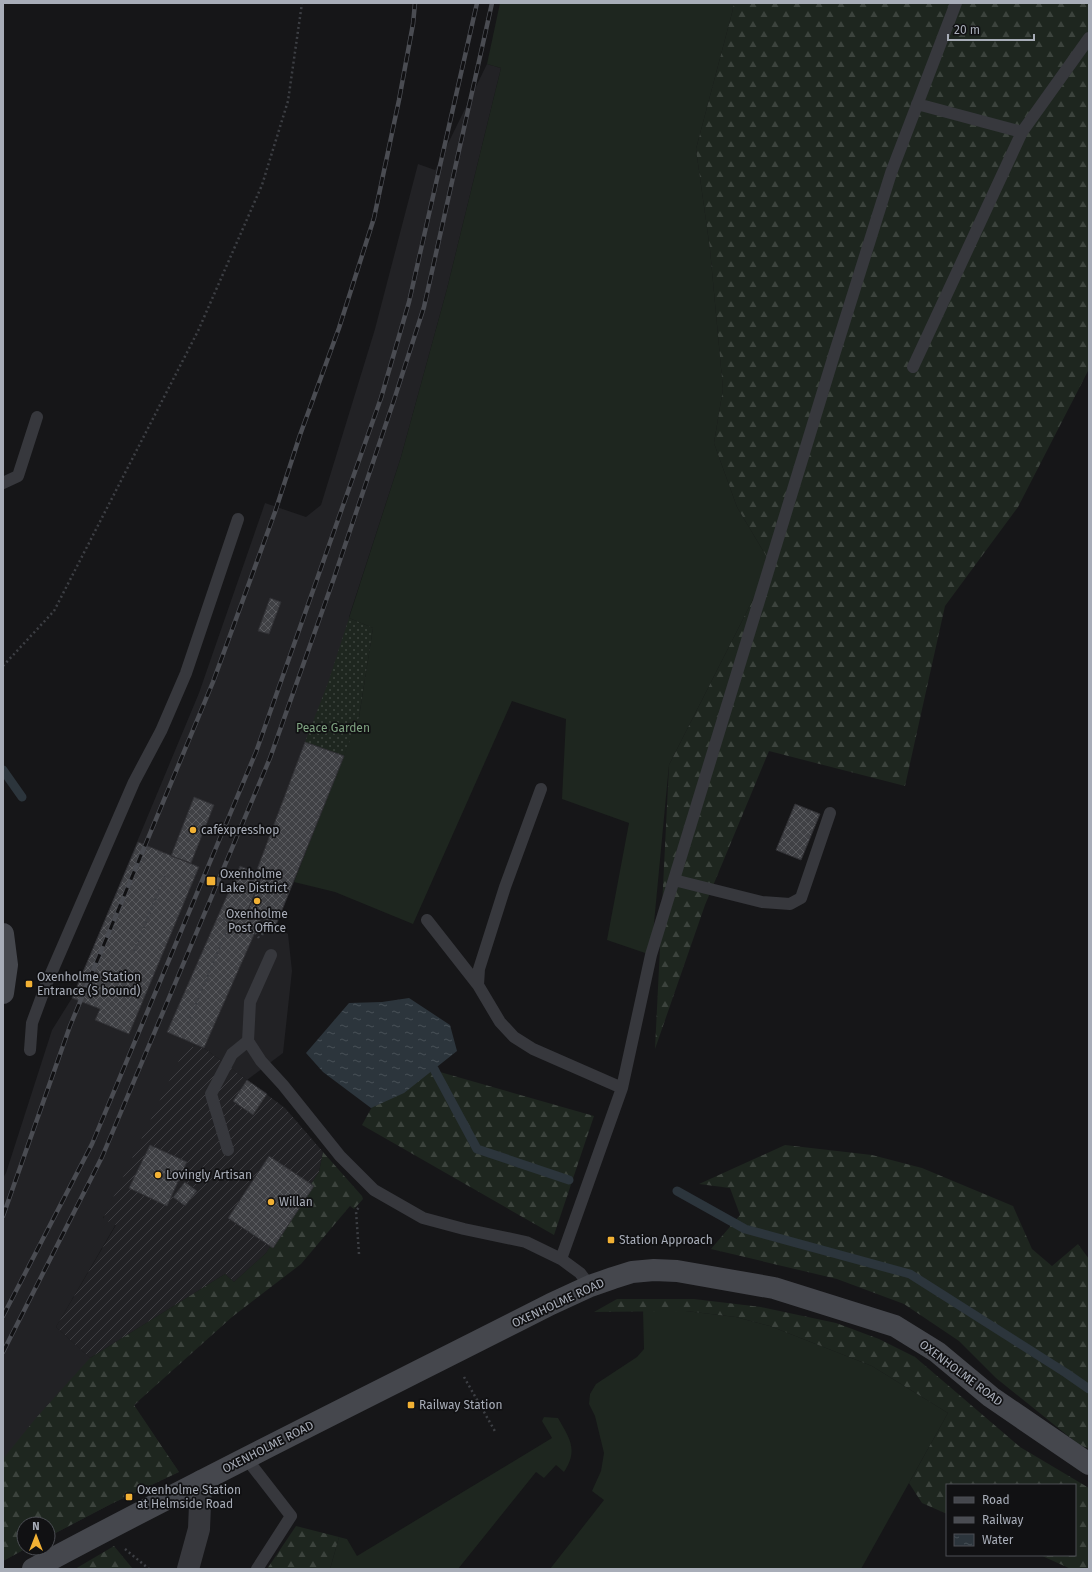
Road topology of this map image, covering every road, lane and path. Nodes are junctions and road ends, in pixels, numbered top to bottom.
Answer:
1 (302, 3) edge
2 (956, 3) edge
3 (1089, 38) edge
4 (917, 104) junction
5 (1022, 132) junction
6 (913, 367) dead end
7 (37, 417) dead end
8 (3, 483) edge
9 (238, 519) dead end
10 (3, 666) edge
11 (541, 789) dead end
12 (830, 813) dead end
13 (165, 876) dead end
14 (674, 880) junction
15 (223, 919) dead end
16 (427, 920) dead end
17 (268, 921) dead end
18 (230, 922) junction
19 (3, 934) edge
20 (134, 951) dead end
21 (271, 955) dead end
22 (478, 985) junction
23 (3, 993) edge
24 (188, 1023) dead end
25 (248, 1041) junction
26 (30, 1050) dead end
27 (622, 1088) junction
28 (228, 1150) dead end
29 (356, 1211) dead end
30 (359, 1254) dead end
31 (561, 1259) junction
32 (590, 1286) junction
33 (462, 1375) dead end
34 (496, 1433) dead end
35 (246, 1458) junction
36 (1089, 1464) edge
37 (200, 1481) junction
38 (123, 1547) dead end
39 (33, 1569) edge
40 (149, 1569) edge
41 (188, 1569) edge
42 (257, 1569) edge

1 - 10 path
2 - 4 lane
3 - 5 lane
4 - 5 lane
4 - 14 lane
5 - 6 lane
7 - 8 lane
9 - 26 lane
11 - 22 lane
12 - 14 lane
13 - 20 path
14 - 27 lane
15 - 18 path
16 - 22 lane
17 - 18 path
18 - 24 path
19 - 23 main road
21 - 25 lane
22 - 27 lane
25 - 28 lane
25 - 31 lane
27 - 31 lane
29 - 30 path
31 - 32 lane
32 - 35 main road, OXENHOLME ROAD
32 - 36 main road, OXENHOLME ROAD
33 - 34 path
35 - 37 main road, OXENHOLME ROAD
35 - 42 lane
37 - 39 main road, OXENHOLME ROAD
37 - 41 street
38 - 40 path

